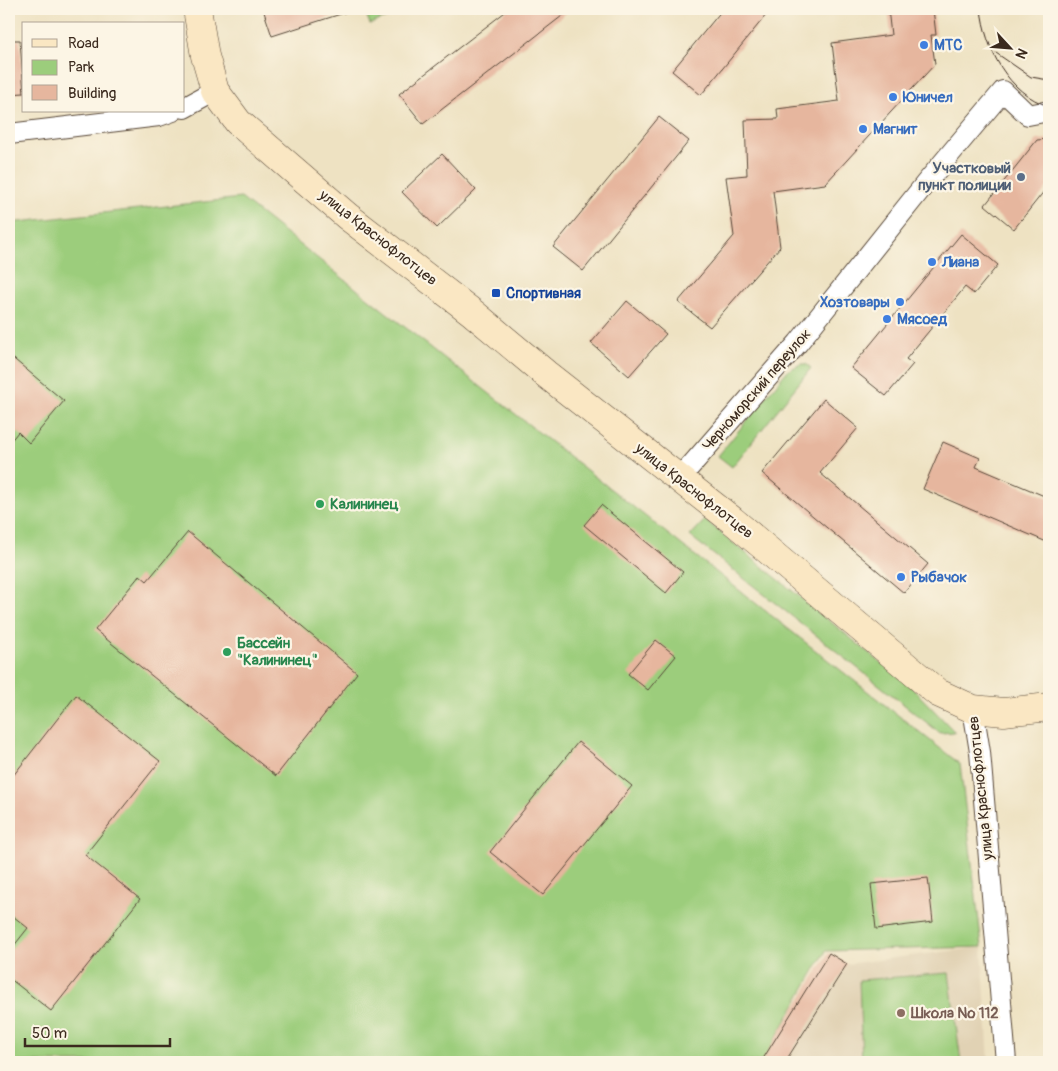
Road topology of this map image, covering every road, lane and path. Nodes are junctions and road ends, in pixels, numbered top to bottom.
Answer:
1 (197, 9) edge
2 (215, 91) junction
3 (185, 107) edge
4 (170, 112) edge
5 (1049, 112) edge
6 (9, 134) edge
7 (680, 478) junction
8 (1049, 707) edge
9 (973, 709) junction
10 (1006, 1062) edge

1 - 2 main road, улица Краснофлотцев
2 - 3 street
2 - 7 main road, улица Краснофлотцев
4 - 6 street
5 - 7 street, Черноморский переулок
7 - 9 main road, улица Краснофлотцев
8 - 9 main road
9 - 10 street, улица Краснофлотцев

